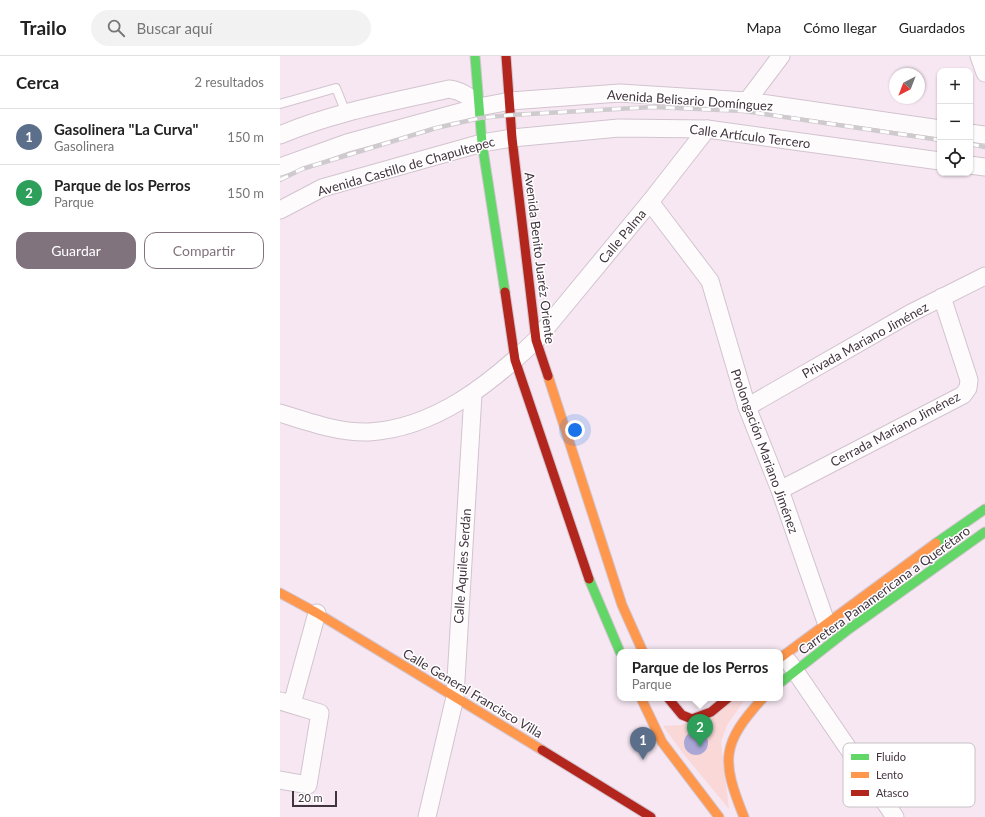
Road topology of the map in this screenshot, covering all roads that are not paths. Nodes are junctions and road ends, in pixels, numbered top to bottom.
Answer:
1 (474, 56) edge
2 (506, 56) edge
3 (782, 56) edge
4 (979, 56) edge
5 (985, 73) edge
6 (510, 100) junction
7 (747, 101) junction
8 (280, 104) edge
9 (479, 107) junction
10 (346, 113) junction
11 (707, 129) junction
12 (937, 129) edge
13 (973, 134) edge
14 (280, 135) edge
15 (985, 136) edge
16 (512, 138) junction
17 (482, 142) junction
18 (937, 161) edge
19 (973, 166) edge
20 (280, 167) edge
21 (985, 168) edge
22 (650, 202) junction
23 (280, 210) edge
24 (985, 276) edge
25 (942, 297) junction
26 (536, 340) junction
27 (515, 360) junction
28 (473, 394) junction
29 (746, 407) junction
30 (280, 413) edge
31 (780, 490) junction
32 (985, 509) edge
33 (985, 517) edge
34 (957, 527) junction
35 (985, 532) edge
36 (280, 593) edge
37 (317, 613) junction
38 (826, 622) junction
39 (619, 649) edge
40 (642, 649) edge
41 (783, 656) edge
42 (783, 658) edge
43 (796, 671) junction
44 (783, 681) edge
45 (455, 697) junction
46 (642, 701) edge
47 (670, 701) edge
48 (724, 701) edge
49 (760, 701) edge
50 (286, 703) edge
51 (845, 743) edge
52 (280, 780) edge
53 (888, 807) edge
54 (427, 817) edge
55 (651, 817) edge
56 (719, 817) edge
57 (744, 817) edge
58 (895, 817) edge

1 - 9 main road
2 - 6 main road, Avenida Benito Juaréz Oriente
3 - 7 street
4 - 5 street
6 - 7 street, Avenida Belisario Domínguez
6 - 9 street
6 - 16 main road, Avenida Benito Juaréz Oriente
7 - 12 street, Avenida Belisario Domínguez
8 - 10 lane
9 - 10 street
9 - 17 main road
9 - 20 street
10 - 14 street
11 - 16 street, Calle Artículo Tercero
11 - 18 street, Calle Artículo Tercero
11 - 22 street, Calle Palma
13 - 15 street
16 - 17 street, Avenida Castillo de Chapultepec
16 - 26 main road, Avenida Benito Juaréz Oriente
17 - 23 street, Avenida Castillo de Chapultepec
17 - 27 main road
19 - 21 street
22 - 26 street, Calle Palma
22 - 29 street, Prolongación Mariano Jiménez
24 - 25 street, Privada Mariano Jiménez
25 - 29 street, Privada Mariano Jiménez
25 - 31 street, Cerrada Mariano Jiménez
26 - 27 street
26 - 40 main road, Avenida Benito Juaréz Oriente
27 - 28 street
27 - 39 main road
28 - 30 street
28 - 45 street, Calle Aquiles Serdán
29 - 31 street, Prolongación Mariano Jiménez
31 - 38 street, Prolongación Mariano Jiménez
32 - 34 main road, Carretera Panamericana a Querétaro
33 - 34 main road
34 - 38 main road, Carretera Panamericana a Querétaro
35 - 43 main road, Carretera Panamericana a Querétaro
36 - 37 main road, Calle General Francisco Villa
37 - 45 main road, Calle General Francisco Villa
37 - 50 street
38 - 41 main road, Carretera Panamericana a Querétaro
42 - 43 street
43 - 44 main road, Carretera Panamericana a Querétaro
43 - 51 street
45 - 54 street, Calle Aquiles Serdán
45 - 55 main road, Calle General Francisco Villa
46 - 56 main road
47 - 48 main road
49 - 57 main road
50 - 52 street
53 - 58 street

